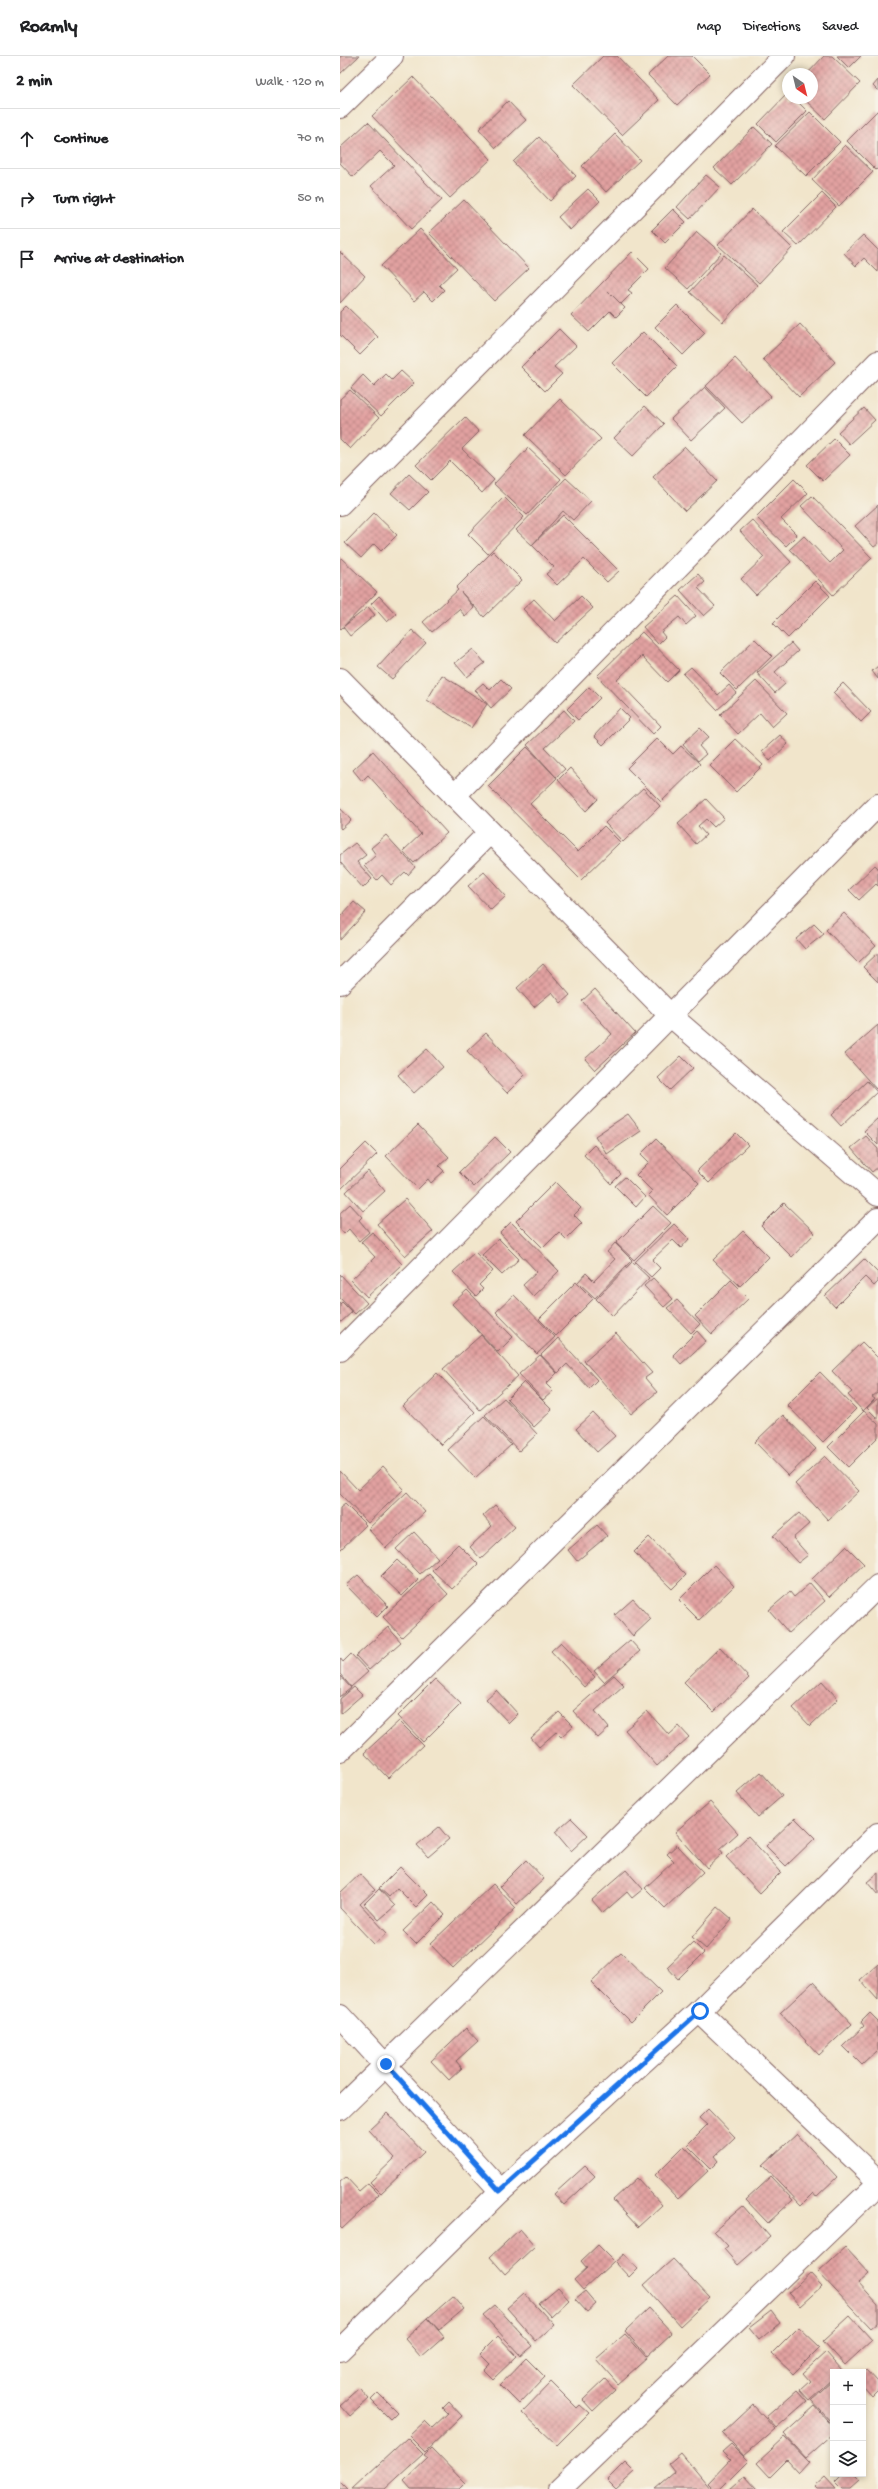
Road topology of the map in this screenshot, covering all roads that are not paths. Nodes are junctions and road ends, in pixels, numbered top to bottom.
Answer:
1 (392, 56) edge
2 (784, 56) edge
3 (340, 107) edge
4 (878, 362) edge
5 (340, 504) edge
6 (340, 679) edge
7 (454, 796) junction
8 (878, 805) edge
9 (490, 832) junction
10 (340, 983) edge
11 (671, 1016) junction
12 (878, 1195) edge
13 (878, 1219) edge
14 (340, 1350) edge
15 (878, 1586) edge
16 (340, 1751) edge
17 (878, 1834) edge
18 (700, 2011) junction
19 (340, 2016) edge
20 (386, 2064) junction
21 (340, 2110) edge
22 (878, 2182) edge
23 (500, 2191) junction
24 (340, 2350) edge
25 (560, 2489) edge

1 - 3 street
2 - 5 street
4 - 7 street
6 - 7 street
7 - 9 street
8 - 11 street
9 - 10 street
9 - 11 street
11 - 12 street
11 - 14 street
13 - 16 street
15 - 20 street
17 - 18 street
18 - 22 street
18 - 23 street
19 - 20 street
20 - 21 street
20 - 23 street
22 - 25 street
23 - 24 street

